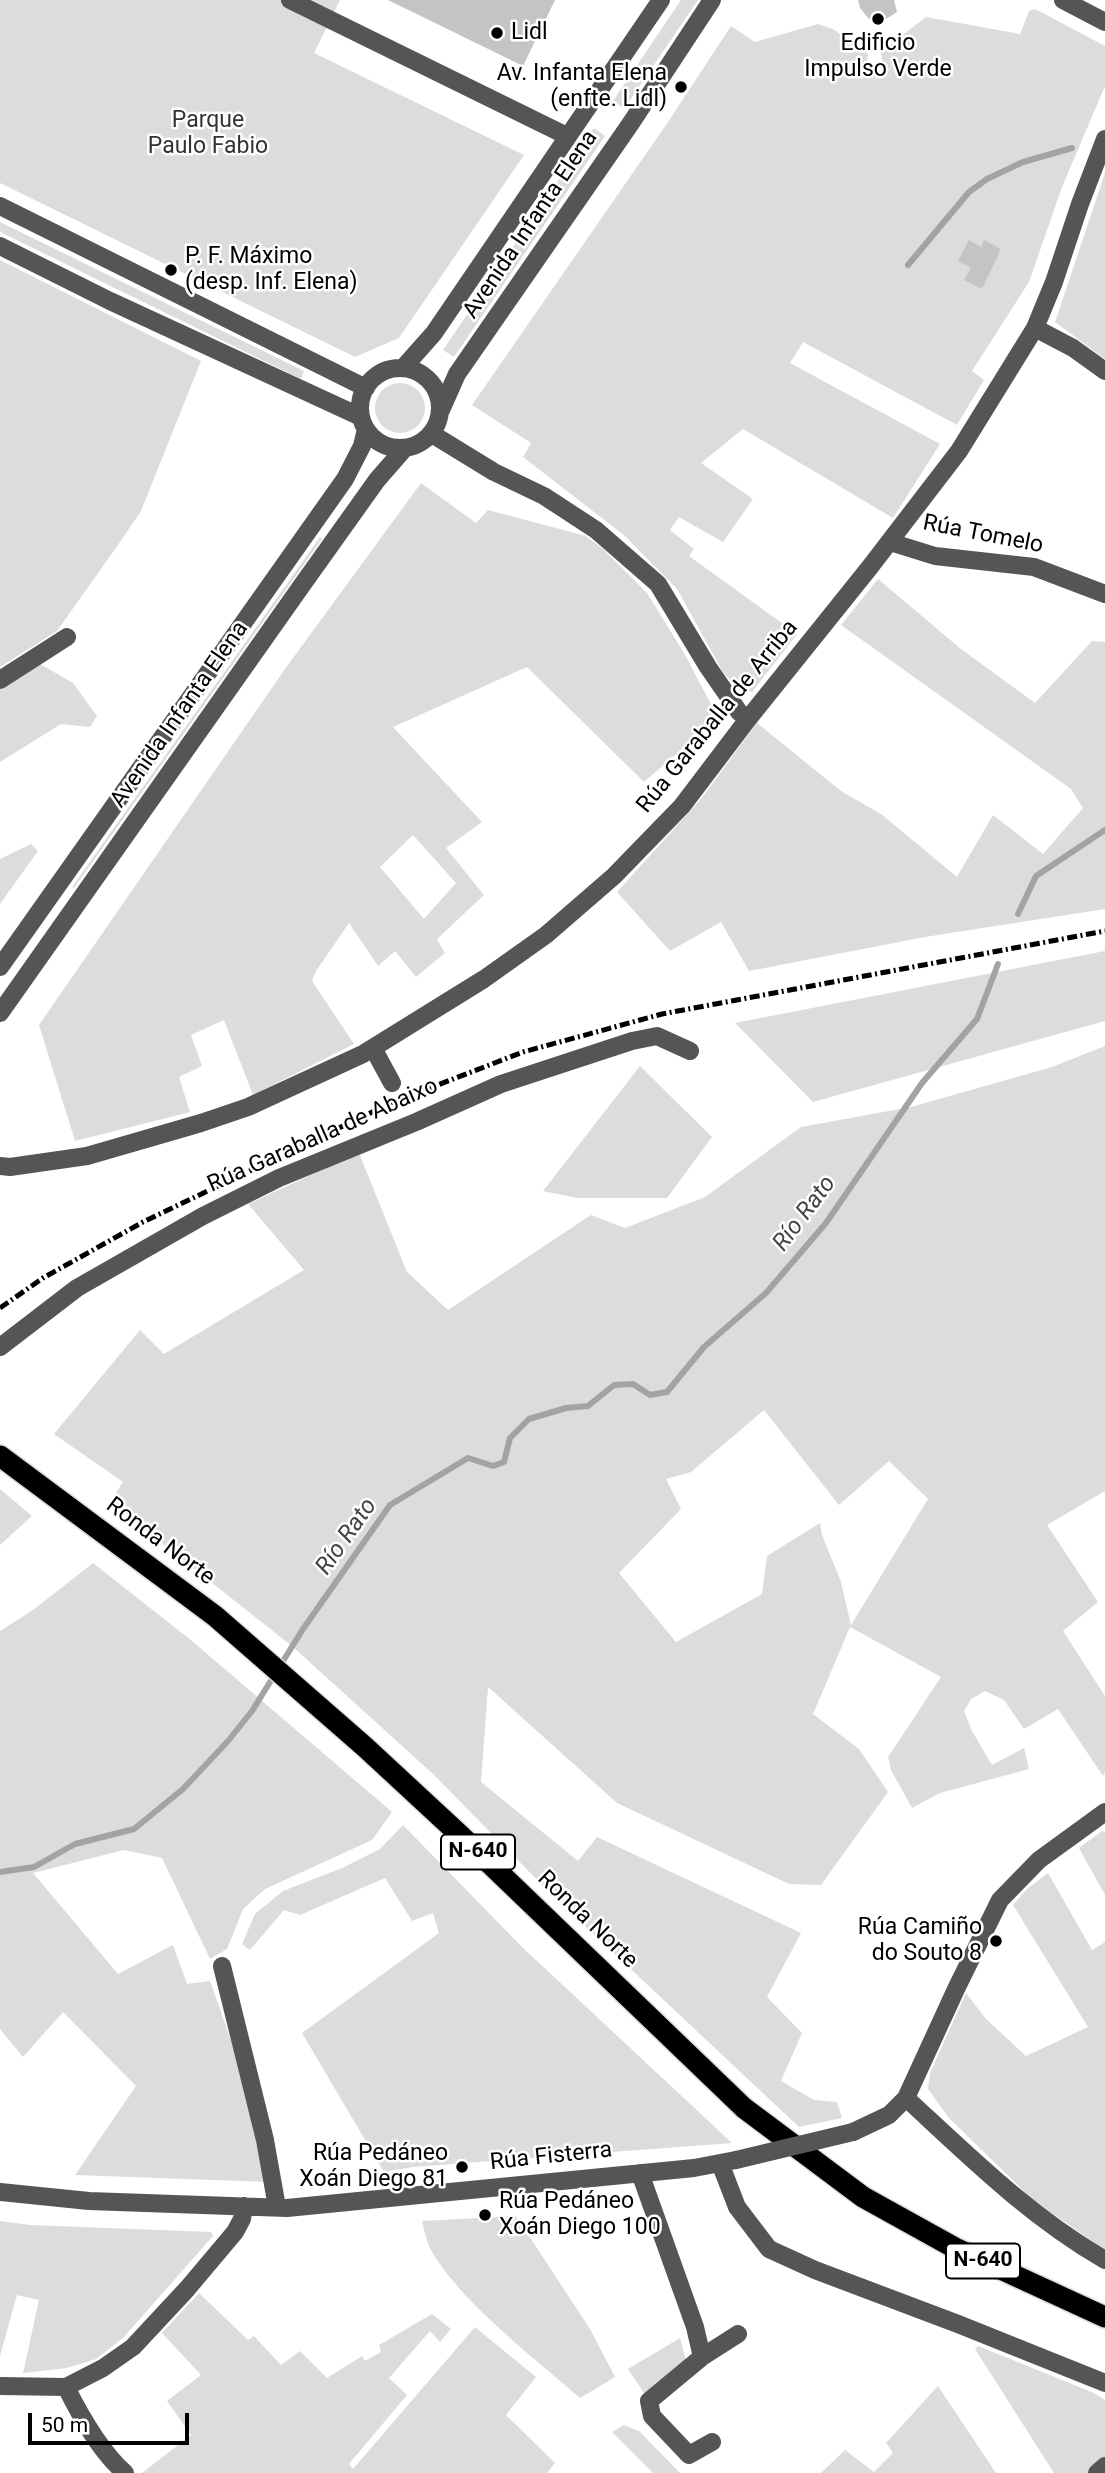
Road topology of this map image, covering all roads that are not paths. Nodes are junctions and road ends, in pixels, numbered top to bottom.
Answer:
1 (290, 0) edge
2 (661, 0) edge
3 (712, 0) edge
4 (1063, 0) edge
5 (1105, 22) edge
6 (567, 136) junction
7 (1105, 138) edge
8 (0, 206) edge
9 (0, 246) edge
10 (1035, 328) junction
11 (403, 368) junction
12 (1105, 371) edge
13 (366, 388) junction
14 (441, 410) junction
15 (364, 423) junction
16 (432, 434) junction
17 (404, 449) junction
18 (890, 541) junction
19 (1105, 594) edge
20 (67, 637) dead end
21 (0, 680) edge
22 (748, 719) junction
23 (0, 967) edge
24 (0, 1013) edge
25 (373, 1048) junction
26 (690, 1051) dead end
27 (392, 1083) dead end
28 (0, 1166) edge
29 (0, 1347) edge
30 (0, 1456) edge
31 (1105, 1812) edge
32 (222, 1966) dead end
33 (906, 2098) junction
34 (728, 2161) junction
35 (640, 2173) junction
36 (0, 2192) edge
37 (244, 2206) junction
38 (277, 2207) junction
39 (1105, 2260) edge
40 (1105, 2318) edge
41 (738, 2334) dead end
42 (702, 2357) junction
43 (1105, 2383) edge
44 (0, 2386) edge
45 (66, 2387) junction
46 (712, 2442) dead end
47 (1105, 2466) edge
48 (125, 2473) edge
49 (1097, 2473) edge

1 - 6 street
2 - 6 street, Avenida Infanta Elena
3 - 14 street, Avenida Infanta Elena
4 - 5 street
6 - 11 street, Avenida Infanta Elena
7 - 10 street, Rúa Garaballa de Arriba
8 - 13 street
9 - 15 street
10 - 12 street
10 - 18 street, Rúa Garaballa de Arriba
11 - 13 street
11 - 14 street
13 - 15 street
14 - 16 street
15 - 17 street
15 - 23 street, Avenida Infanta Elena
16 - 17 street
16 - 22 street
17 - 24 street, Avenida Infanta Elena
18 - 19 street, Rúa Tomelo
18 - 22 street, Rúa Garaballa de Arriba
20 - 21 street
22 - 25 street, Rúa Garaballa de Arriba
25 - 27 street
25 - 28 street, Rúa Garaballa de Arriba
26 - 29 street, Rúa Garaballa de Abaixo
30 - 40 highway, Ronda Norte / N-640
31 - 33 street
32 - 38 street
33 - 34 street, Rúa Fisterra, bridge
33 - 39 street
34 - 35 street, Rúa Fisterra
34 - 43 street
35 - 38 street, Rúa Fisterra
35 - 42 street
36 - 37 street, Rúa Fisterra
37 - 38 street, Rúa Fisterra
37 - 45 street
41 - 42 street
42 - 46 street
44 - 45 street
45 - 48 street
47 - 49 street

